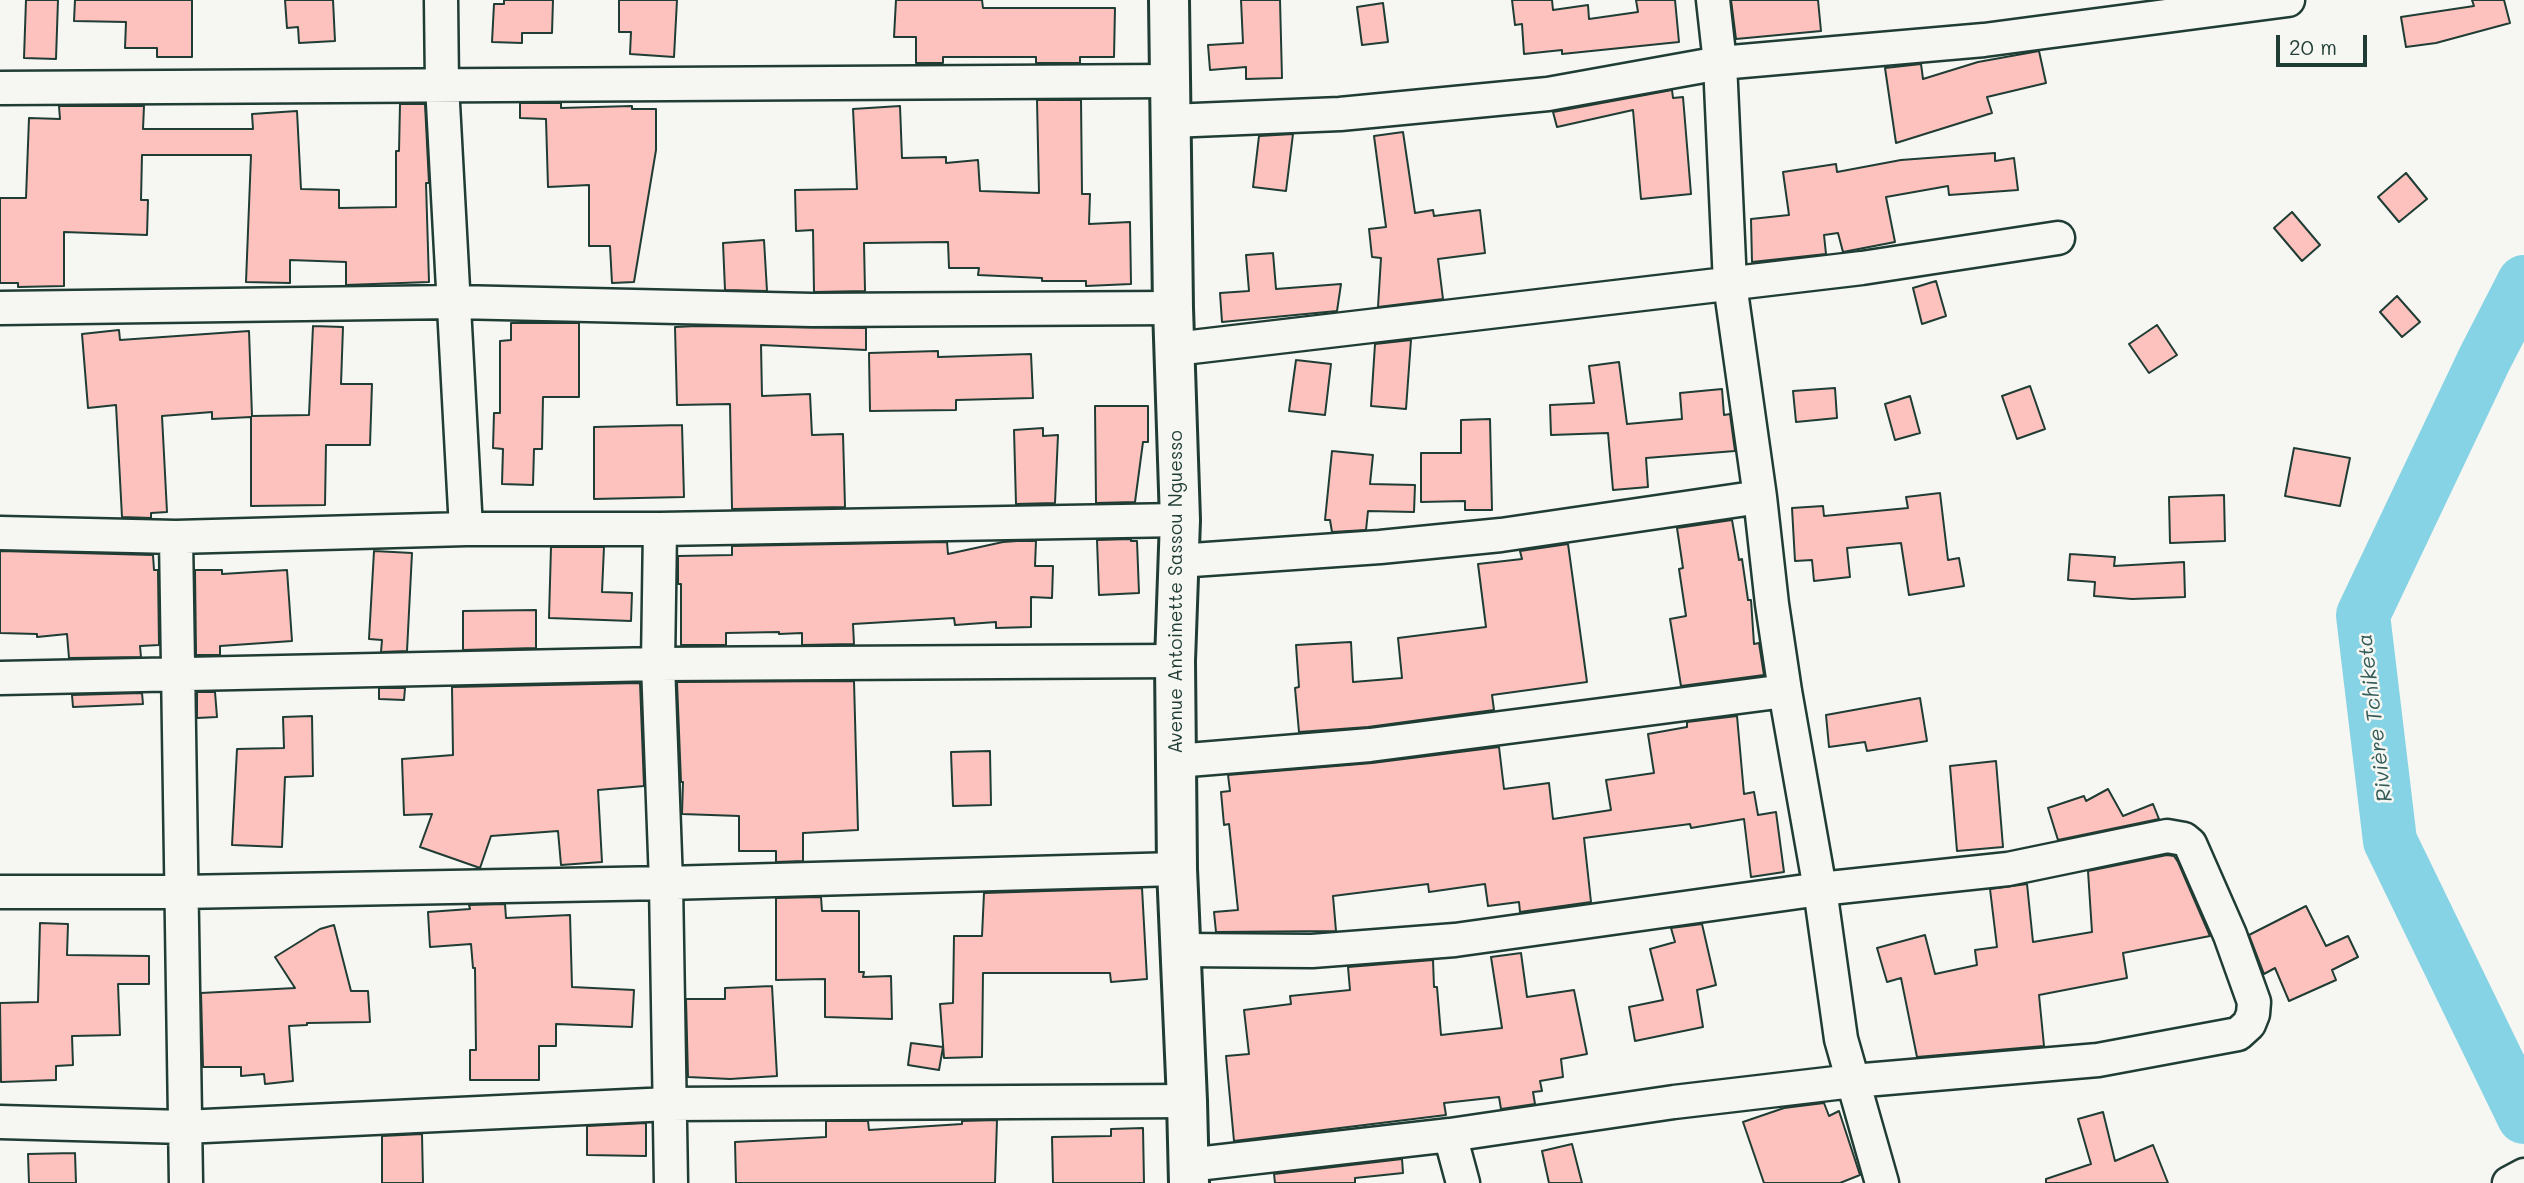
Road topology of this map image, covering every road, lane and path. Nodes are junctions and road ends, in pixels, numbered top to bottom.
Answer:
1 (441, 0) edge
2 (1168, 0) edge
3 (1713, 0) edge
4 (2288, 0) edge
5 (2208, 5) edge
6 (1720, 63) junction
7 (1169, 81) junction
8 (442, 85) junction
9 (0, 88) edge
10 (1170, 121) junction
11 (2058, 238) dead end
12 (1730, 284) junction
13 (455, 302) junction
14 (0, 308) edge
15 (1173, 308) junction
16 (1175, 348) junction
17 (1760, 497) junction
18 (1180, 520) junction
19 (466, 529) junction
20 (660, 529) junction
21 (0, 533) edge
22 (176, 537) junction
23 (1178, 561) junction
24 (1175, 661) junction
25 (659, 664) junction
26 (178, 672) junction
27 (0, 678) edge
28 (1785, 691) junction
29 (1176, 761) junction
30 (1177, 869) junction
31 (666, 883) junction
32 (1820, 889) junction
33 (0, 892) edge
34 (180, 892) junction
35 (1182, 950) junction
36 (1853, 1081) junction
37 (1187, 1101) junction
38 (669, 1104) junction
39 (0, 1122) edge
40 (184, 1127) junction
41 (1450, 1135) junction
42 (1188, 1174) edge
43 (2524, 1175) edge
44 (186, 1183) edge
45 (671, 1183) edge
46 (1463, 1183) edge
47 (1882, 1183) edge
48 (2509, 1183) edge

1 - 8 street
2 - 7 street, Avenue Antoinette Sassou Nguesso
3 - 6 street
4 - 5 street
5 - 6 street
6 - 10 street
6 - 12 street
7 - 8 street
7 - 10 street, Avenue Antoinette Sassou Nguesso
8 - 9 street
8 - 13 street
10 - 15 street, Avenue Antoinette Sassou Nguesso
11 - 12 street
12 - 16 street
12 - 17 street
13 - 14 street
13 - 15 street
13 - 19 street
15 - 16 street, Avenue Antoinette Sassou Nguesso
16 - 18 street, Avenue Antoinette Sassou Nguesso
17 - 23 street
17 - 28 street
18 - 20 street
18 - 23 street, Avenue Antoinette Sassou Nguesso
19 - 20 street
19 - 22 street
20 - 25 street
21 - 22 street
22 - 26 street
23 - 24 street, Avenue Antoinette Sassou Nguesso
24 - 25 street
24 - 29 street, Avenue Antoinette Sassou Nguesso
25 - 26 street
25 - 31 street
26 - 27 street
26 - 34 street
28 - 29 street
28 - 32 street
29 - 30 street, Avenue Antoinette Sassou Nguesso
30 - 31 street
30 - 35 street, Avenue Antoinette Sassou Nguesso
31 - 34 street
31 - 38 street
32 - 35 street
32 - 36 street
32 - 36 street
33 - 34 street
34 - 40 street
35 - 37 street, Avenue Antoinette Sassou Nguesso
36 - 41 street
36 - 47 street
37 - 38 street
37 - 42 street, Avenue Antoinette Sassou Nguesso
38 - 40 street
38 - 45 street
39 - 40 street
40 - 44 street
41 - 42 street
41 - 46 street
43 - 48 street

